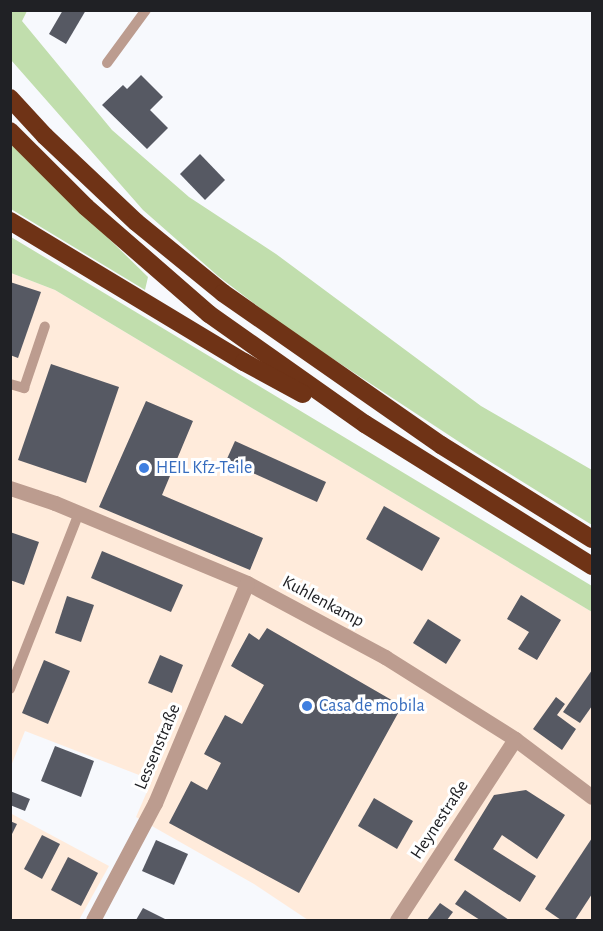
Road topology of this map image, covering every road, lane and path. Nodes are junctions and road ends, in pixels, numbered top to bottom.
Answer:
1 (146, 10) edge
2 (107, 63) dead end
3 (10, 98) edge
4 (10, 131) edge
5 (10, 221) edge
6 (45, 326) dead end
7 (10, 384) edge
8 (364, 424) junction
9 (10, 488) edge
10 (79, 513) junction
11 (592, 539) edge
12 (592, 566) edge
13 (247, 583) junction
14 (10, 689) edge
15 (514, 739) junction
16 (592, 797) edge
17 (93, 921) edge
18 (397, 921) edge

1 - 2 lane
3 - 11 highway
4 - 8 highway
5 - 8 highway
6 - 7 lane
8 - 12 highway
9 - 10 street, Kuhlenkamp
10 - 13 street, Kuhlenkamp
10 - 14 lane
13 - 15 street, Kuhlenkamp
13 - 17 street, Lessenstraße
15 - 16 street, Kuhlenkamp
15 - 18 street, Heynestraße

